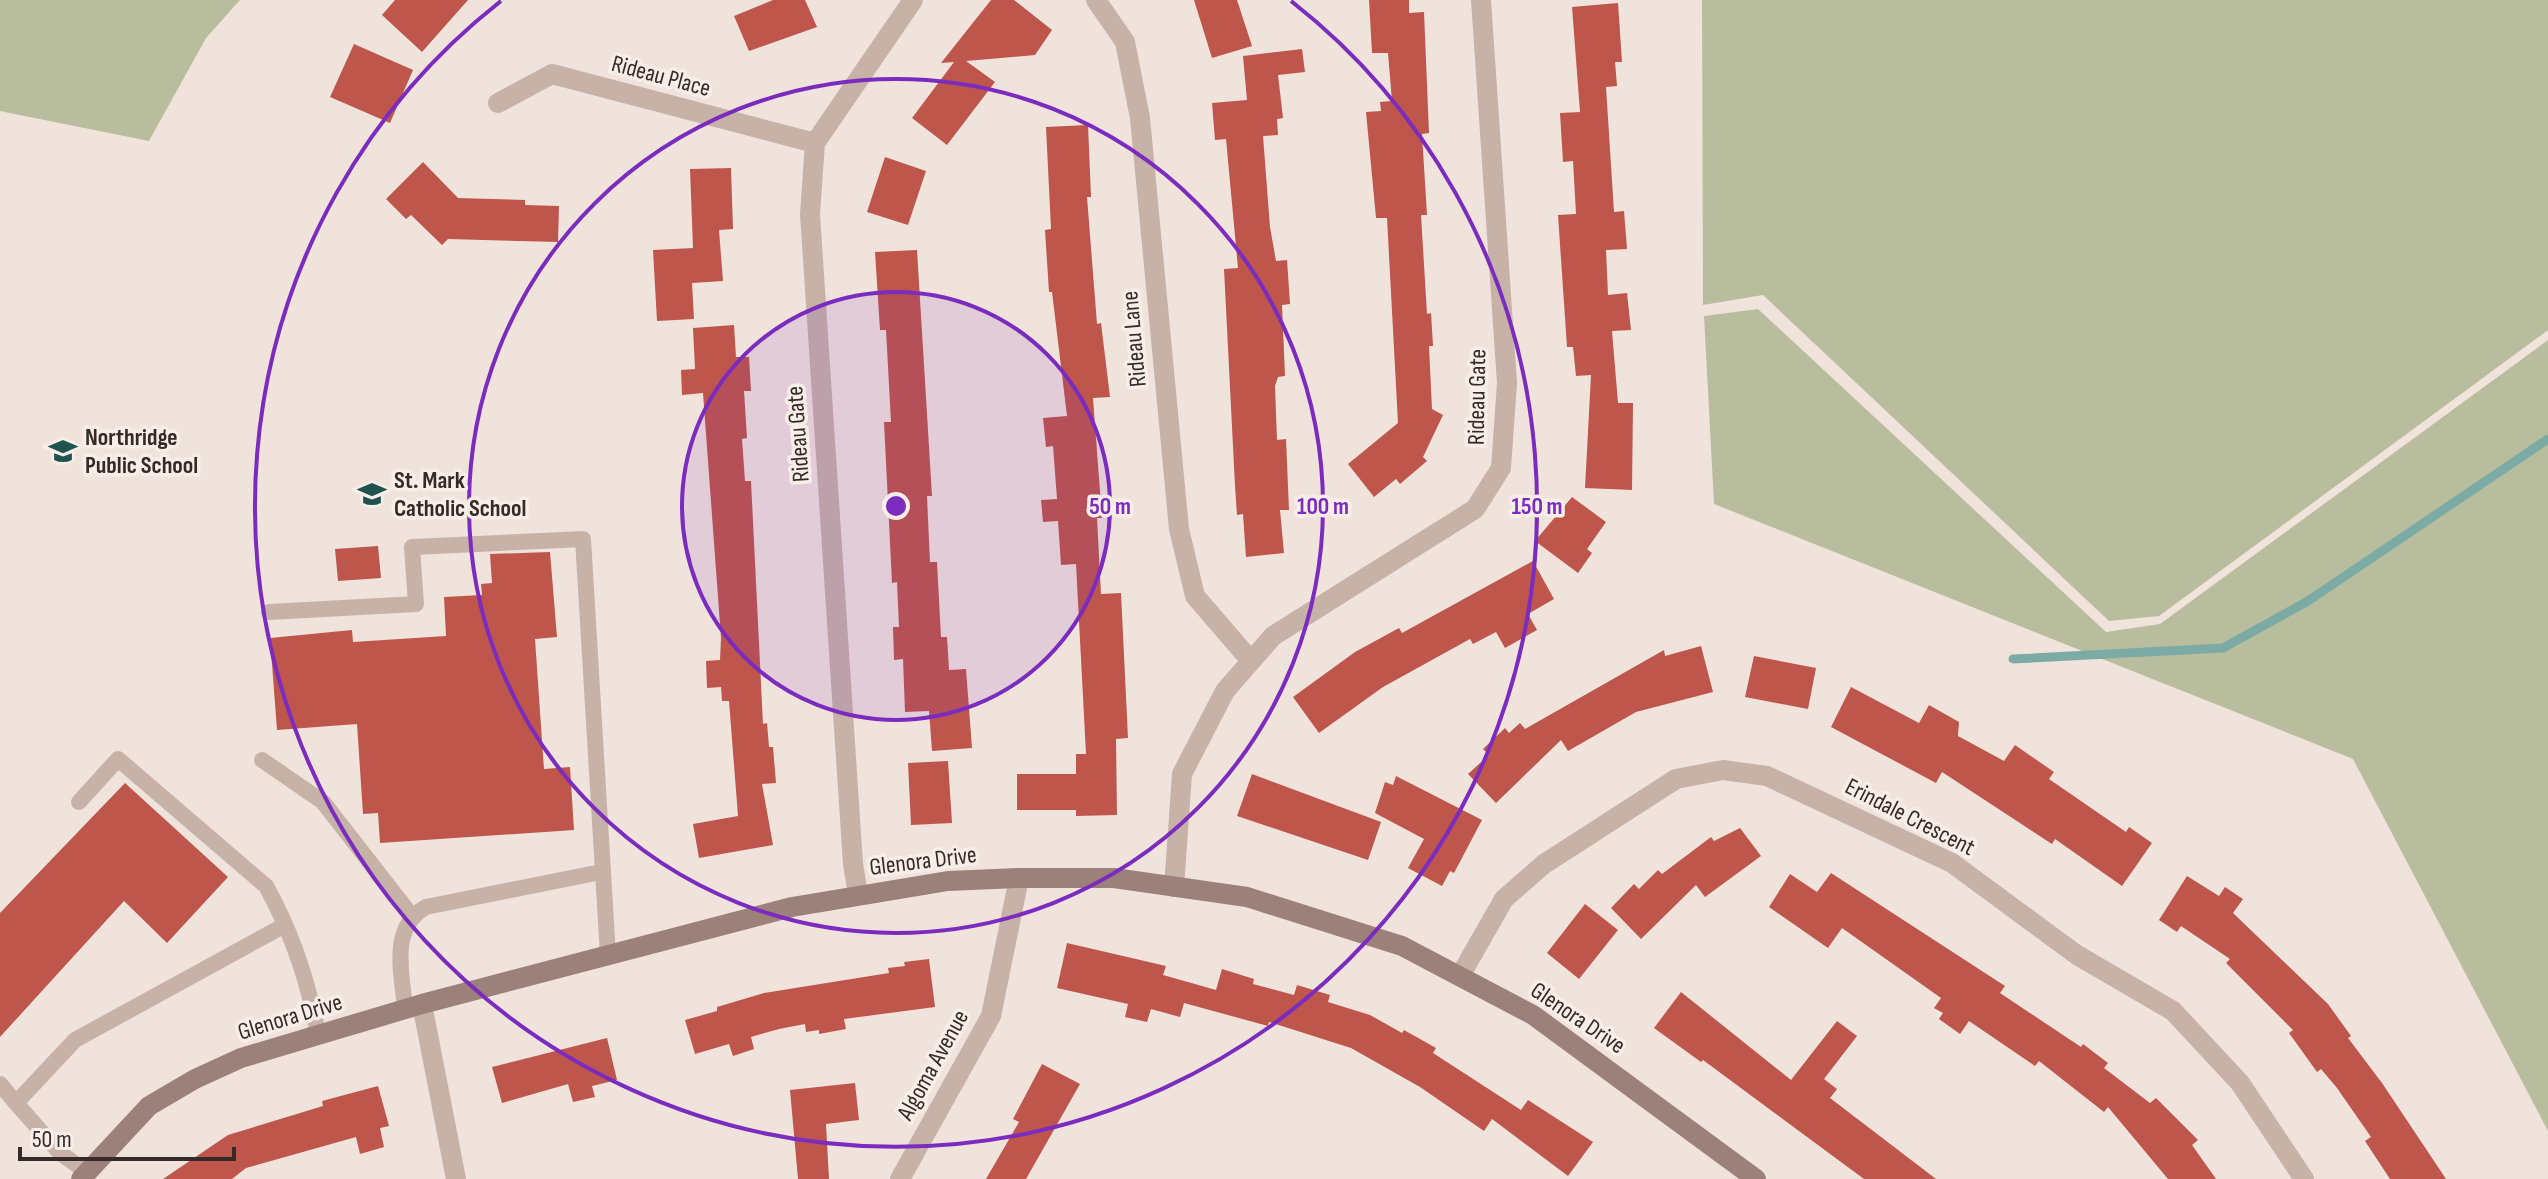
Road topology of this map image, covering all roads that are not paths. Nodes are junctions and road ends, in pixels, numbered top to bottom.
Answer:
1 (913, 0) edge
2 (1096, 0) edge
3 (1481, 0) edge
4 (498, 103) dead end
5 (815, 143) junction
6 (269, 612) dead end
7 (1251, 661) junction
8 (262, 760) dead end
9 (79, 802) dead end
10 (601, 872) junction
11 (1019, 878) junction
12 (1174, 887) junction
13 (858, 894) junction
14 (411, 915) junction
15 (285, 925) junction
16 (608, 955) junction
17 (1460, 976) junction
18 (413, 1007) junction
19 (318, 1035) junction
20 (0, 1084) edge
21 (16, 1103) junction
22 (84, 1176) edge
23 (456, 1179) edge
24 (900, 1179) edge
25 (1756, 1179) edge
26 (2304, 1179) edge

1 - 5 street
2 - 7 street, Rideau Lane
3 - 7 street, Rideau Gate
4 - 5 street, Rideau Place
5 - 13 street, Rideau Gate
6 - 10 lane
7 - 12 street, Rideau Gate
8 - 14 lane
9 - 15 lane
10 - 14 lane
10 - 16 lane
11 - 12 street, Glenora Drive
11 - 13 street, Glenora Drive
11 - 24 street, Algoma Avenue
12 - 17 street, Glenora Drive
13 - 16 street, Glenora Drive
14 - 18 lane
15 - 19 lane
15 - 21 lane
16 - 18 street, Glenora Drive
17 - 25 street, Glenora Drive
17 - 26 street, Erindale Crescent
18 - 19 street, Glenora Drive
18 - 23 street
19 - 22 street, Glenora Drive
20 - 21 lane
21 - 22 lane

